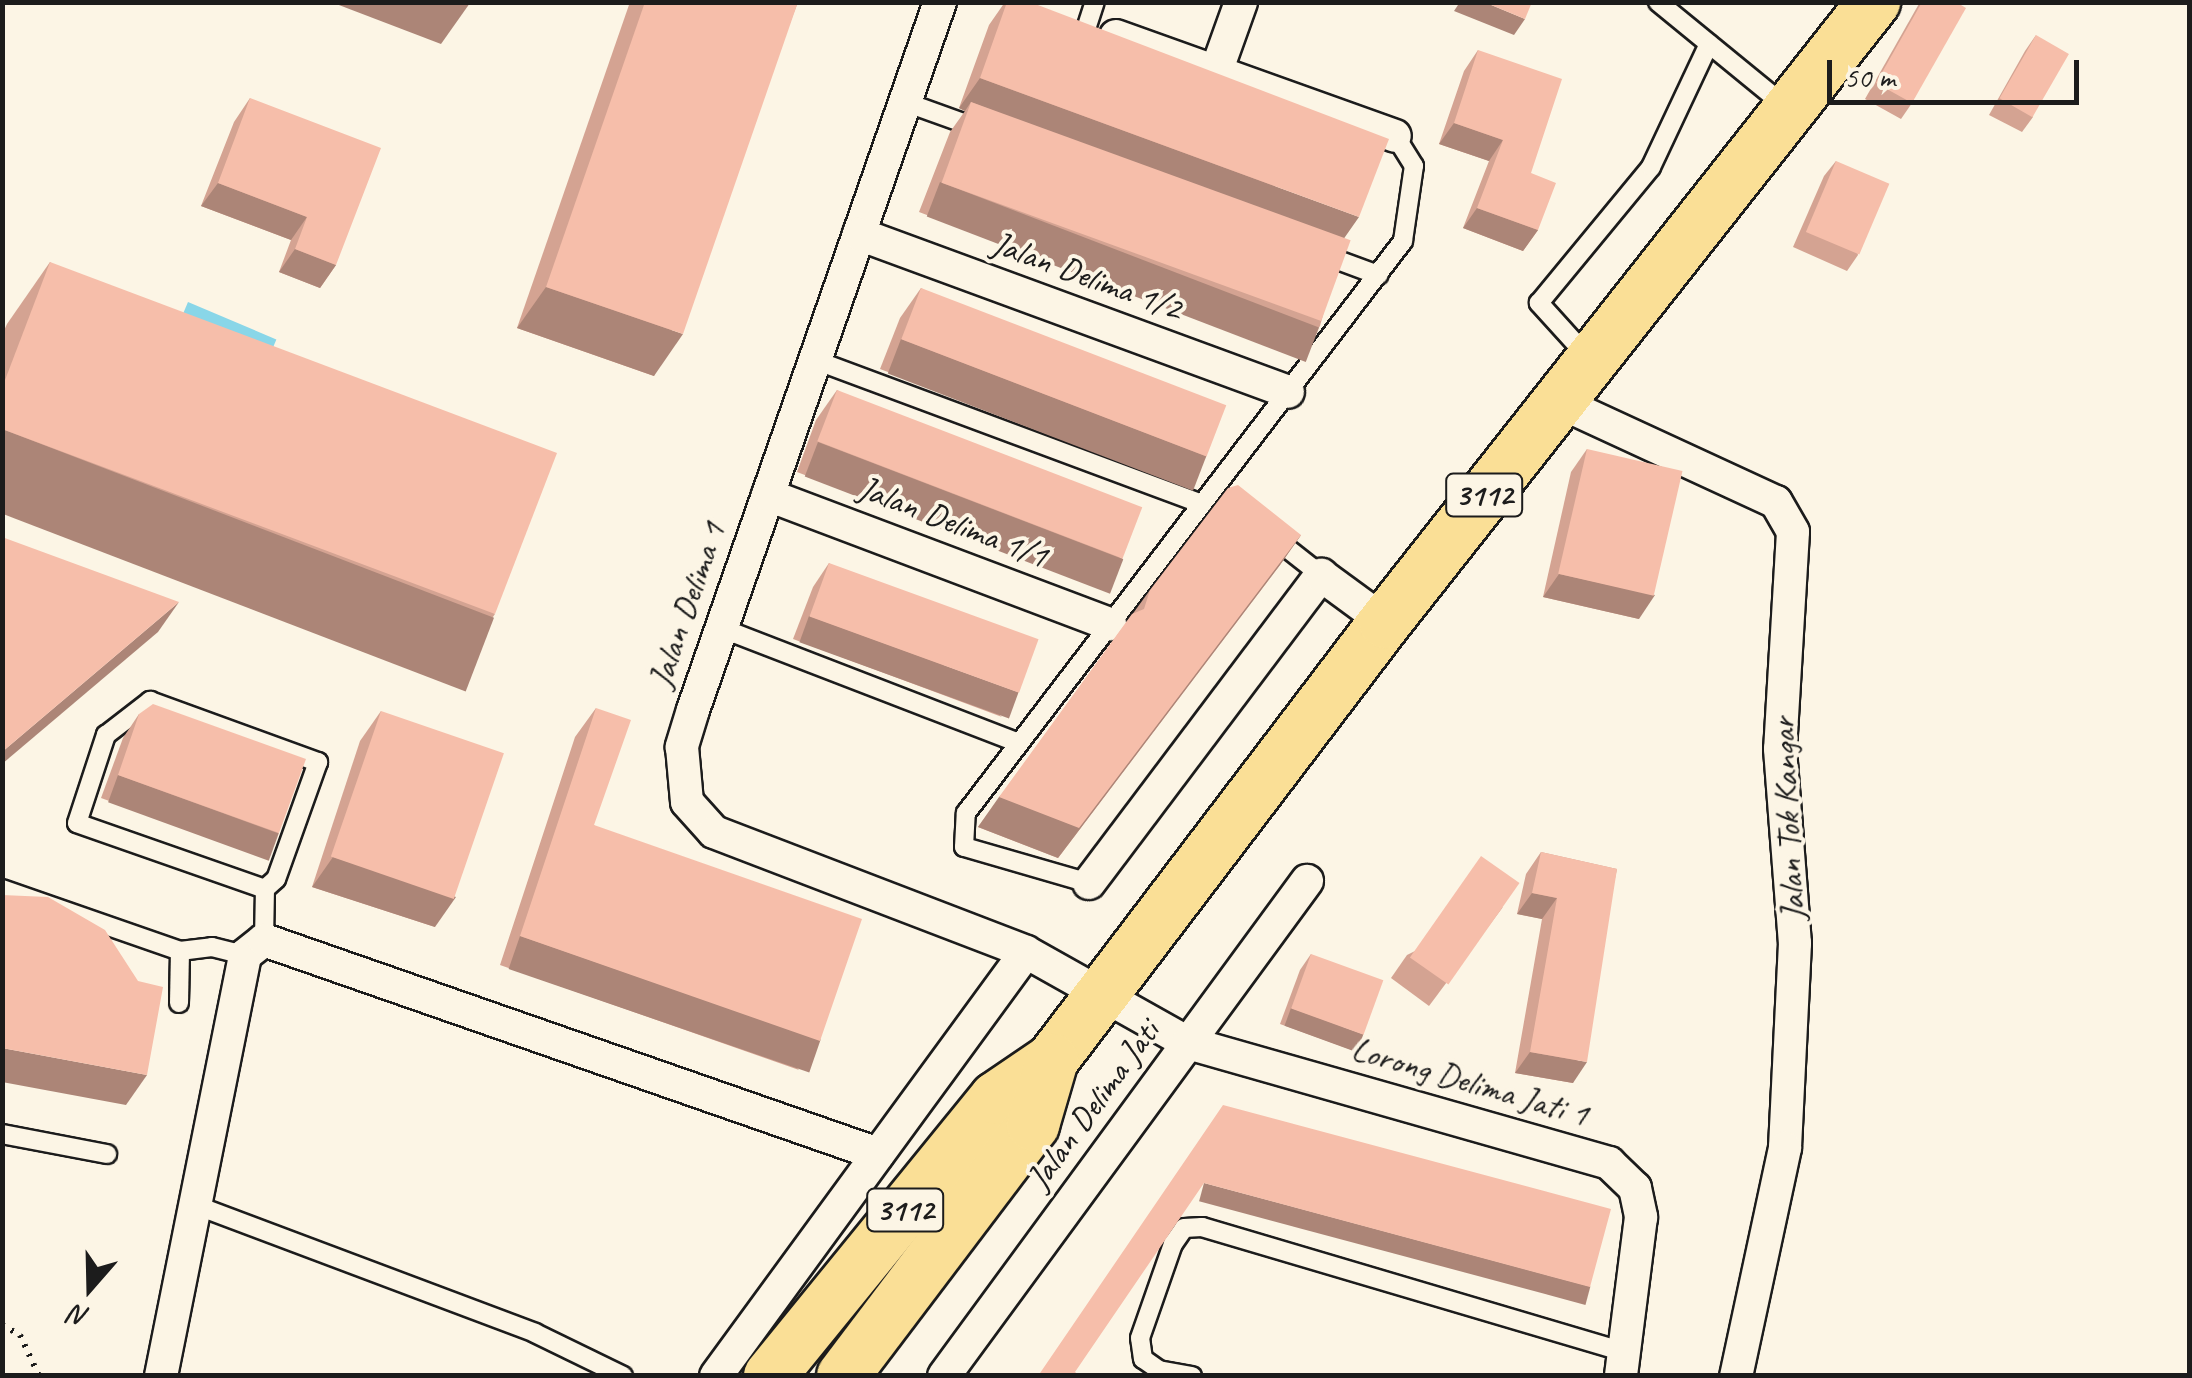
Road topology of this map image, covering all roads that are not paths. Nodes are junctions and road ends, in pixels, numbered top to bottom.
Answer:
1 (940, 2) edge
2 (1241, 2) edge
3 (1658, 2) edge
4 (1874, 2) edge
5 (1054, 14) edge
6 (1091, 14) edge
7 (1709, 44) junction
8 (1216, 72) junction
9 (905, 102) junction
10 (1789, 110) junction
11 (996, 135) edge
12 (1396, 136) joint
13 (859, 234) junction
14 (1305, 248) edge
15 (1378, 275) junction
16 (815, 360) junction
17 (1590, 360) junction
18 (1288, 392) junction
19 (1558, 401) junction
20 (768, 495) junction
21 (1207, 497) junction
22 (1228, 503) edge
23 (1259, 527) edge
24 (1321, 575) junction
25 (1384, 622) junction
26 (1110, 624) junction
27 (722, 628) junction
28 (1019, 743) junction
29 (1307, 881) dead end
30 (1089, 883) joint
31 (264, 888) junction
32 (2, 889) edge
33 (254, 947) junction
34 (180, 951) junction
35 (1026, 952) junction
36 (1102, 994) junction
37 (179, 1003) dead end
38 (1188, 1044) junction
39 (1052, 1060) junction
40 (2, 1134) edge
41 (107, 1154) dead end
42 (878, 1154) junction
43 (198, 1206) junction
44 (1622, 1364) edge
45 (161, 1376) edge
46 (623, 1376) edge
47 (716, 1376) edge
48 (770, 1376) edge
49 (843, 1376) edge
50 (944, 1376) edge
51 (1192, 1376) edge
52 (1736, 1376) edge

1 - 9 street, Jalan Delima 1
2 - 8 street
3 - 7 lane
4 - 10 main road, 3112
5 - 6 street
6 - 8 street
7 - 10 lane
7 - 17 lane
8 - 12 street
9 - 11 lane
9 - 13 street, Jalan Delima 1
10 - 17 main road, 3112
12 - 15 lane
13 - 16 street, Jalan Delima 1
13 - 18 street, Jalan Delima 1/2
14 - 15 lane
15 - 18 lane
16 - 20 street, Jalan Delima 1
16 - 21 lane
17 - 19 main road, 3112
18 - 21 lane
19 - 25 main road, 3112
19 - 52 street, Jalan Tok Kangar
20 - 26 street, Jalan Delima 1/1
20 - 27 street, Jalan Delima 1
21 - 22 lane
21 - 26 lane
23 - 24 lane
24 - 25 street
24 - 30 street
25 - 36 main road, 3112
26 - 28 lane
27 - 28 lane
27 - 35 street, Jalan Delima 1
28 - 30 lane
29 - 38 street, Jalan Delima Jati
31 - 31 lane
31 - 33 lane
32 - 34 lane
33 - 34 lane
33 - 42 street
33 - 43 street
34 - 37 lane
35 - 36 street, Jalan Delima 1
35 - 42 street
36 - 38 street, Lorong Delima Jati 1
36 - 39 main road, 3112
38 - 44 street, Lorong Delima Jati 1
38 - 50 street, Jalan Delima Jati
39 - 48 main road, 3112
39 - 49 main road, 3112
40 - 41 lane
42 - 47 street
43 - 45 street
43 - 46 lane
44 - 51 lane

